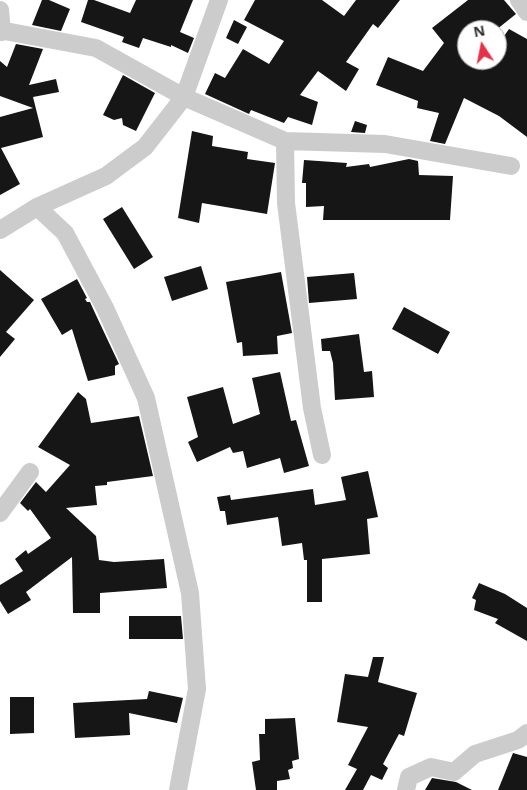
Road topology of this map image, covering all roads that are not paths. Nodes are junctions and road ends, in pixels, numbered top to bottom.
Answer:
1 (219, 0) edge
2 (519, 0) edge
3 (0, 10) edge
4 (527, 12) edge
5 (1, 31) edge
6 (184, 97) junction
7 (285, 141) junction
8 (512, 166) dead end
9 (37, 207) junction
10 (0, 230) edge
11 (322, 455) dead end
12 (30, 472) dead end
13 (0, 513) edge
14 (527, 733) edge
15 (178, 790) edge
16 (406, 790) edge

1 - 6 street
2 - 4 street
3 - 5 street
5 - 6 street
6 - 7 street
6 - 9 street
7 - 8 street
7 - 11 street
9 - 10 street
9 - 15 street
12 - 13 street
14 - 16 street

